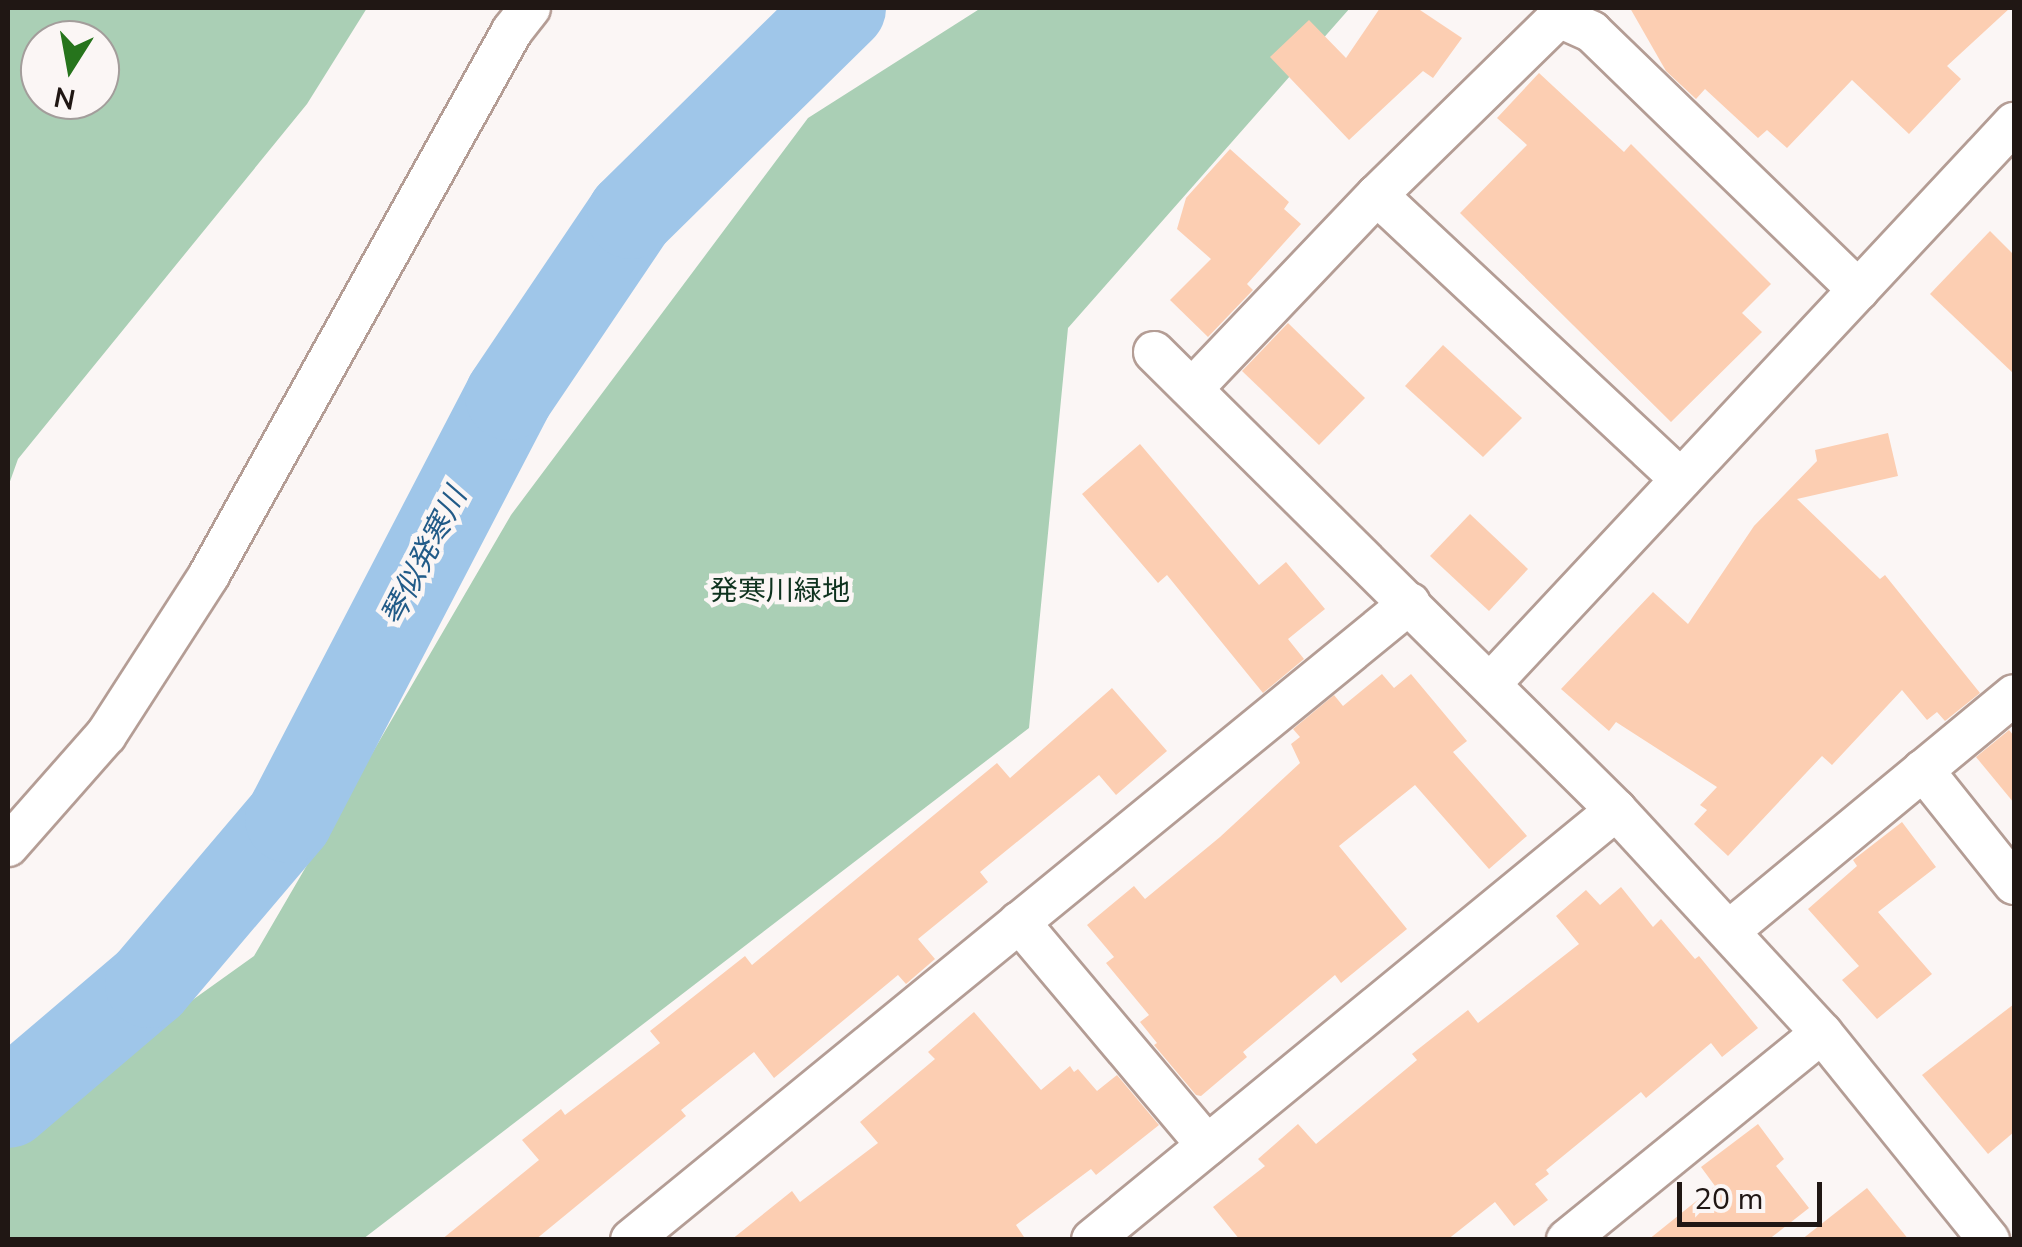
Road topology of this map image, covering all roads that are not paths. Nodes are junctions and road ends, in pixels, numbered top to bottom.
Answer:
1 (530, 8) edge
2 (2014, 123) edge
3 (1377, 195) junction
4 (1858, 290) junction
5 (1154, 352) dead end
6 (1192, 389) junction
7 (1681, 480) junction
8 (1410, 603) junction
9 (1490, 684) junction
10 (2014, 695) edge
11 (1923, 770) junction
12 (1616, 810) junction
13 (8, 846) edge
14 (2014, 884) edge
15 (1019, 922) junction
16 (1729, 932) junction
17 (1822, 1032) junction
18 (1207, 1145) junction
19 (1983, 1237) edge
20 (631, 1240) edge
21 (1092, 1240) edge
22 (1568, 1240) edge

1 - 13 street
2 - 4 street
3 - 4 street
3 - 6 street
3 - 7 street
4 - 7 street
5 - 6 street
6 - 8 street
7 - 9 street
8 - 9 street
8 - 15 street
9 - 12 street
10 - 11 street
11 - 14 street
11 - 16 street
12 - 16 street
12 - 18 street
15 - 18 street
15 - 20 street
16 - 17 street
17 - 19 street
17 - 22 street
18 - 21 street

